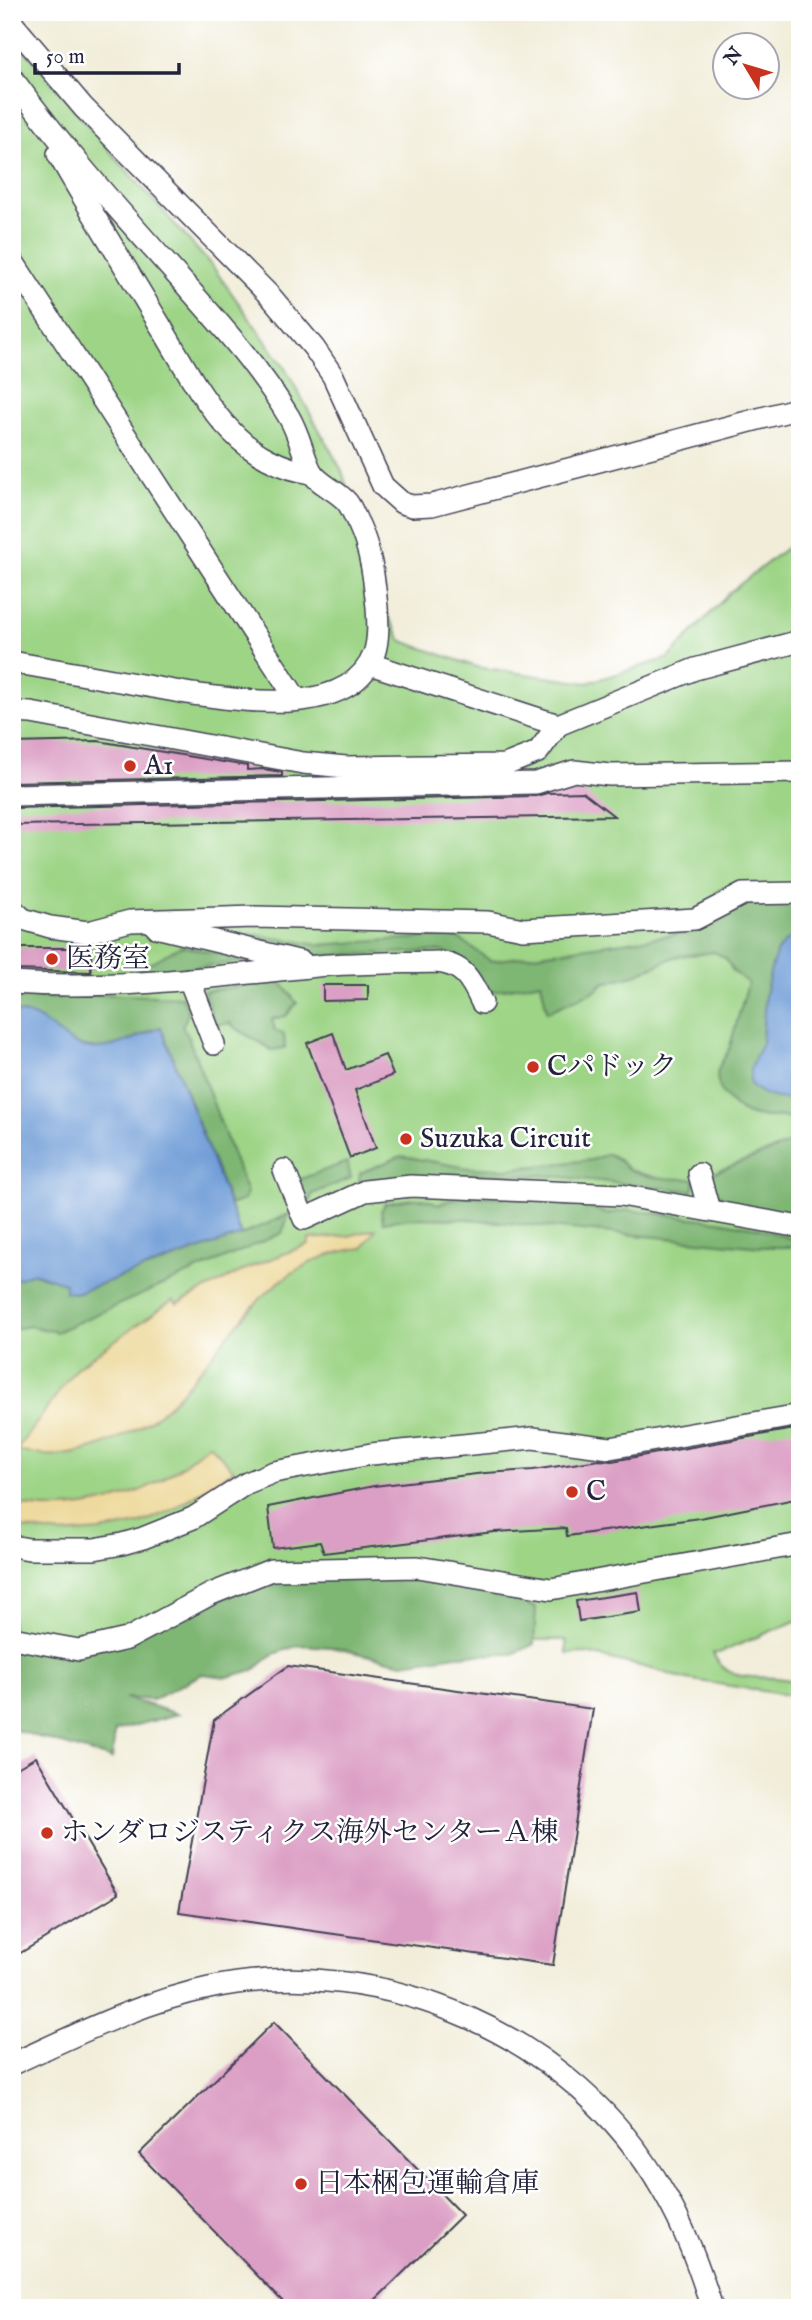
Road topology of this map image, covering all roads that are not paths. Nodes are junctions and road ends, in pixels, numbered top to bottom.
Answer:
1 (12, 23) edge
2 (12, 78) edge
3 (52, 132) junction
4 (12, 260) edge
5 (800, 408) edge
6 (312, 473) junction
7 (800, 641) edge
8 (12, 662) edge
9 (370, 664) junction
10 (297, 700) junction
11 (12, 712) edge
12 (558, 725) junction
13 (800, 772) edge
14 (12, 795) edge
15 (800, 893) edge
16 (12, 909) edge
17 (130, 920) junction
18 (318, 966) junction
19 (189, 979) junction
20 (12, 983) edge
21 (482, 1003) dead end
22 (214, 1044) dead end
23 (284, 1170) dead end
24 (699, 1174) dead end
25 (709, 1210) junction
26 (800, 1227) edge
27 (800, 1415) edge
28 (800, 1544) edge
29 (12, 1546) edge
30 (12, 1638) edge
31 (12, 2064) edge
32 (712, 2308) edge

1 - 5 street
2 - 3 street
3 - 6 street
3 - 6 street
4 - 10 street
6 - 9 street
7 - 12 street
8 - 10 street
9 - 10 street
9 - 12 street
11 - 12 street
13 - 14 street
15 - 17 street
16 - 17 street
17 - 18 street
18 - 19 street
18 - 21 street
19 - 20 street
19 - 22 street
23 - 25 street
24 - 25 street
25 - 26 street
27 - 29 street
28 - 30 street
31 - 32 street

